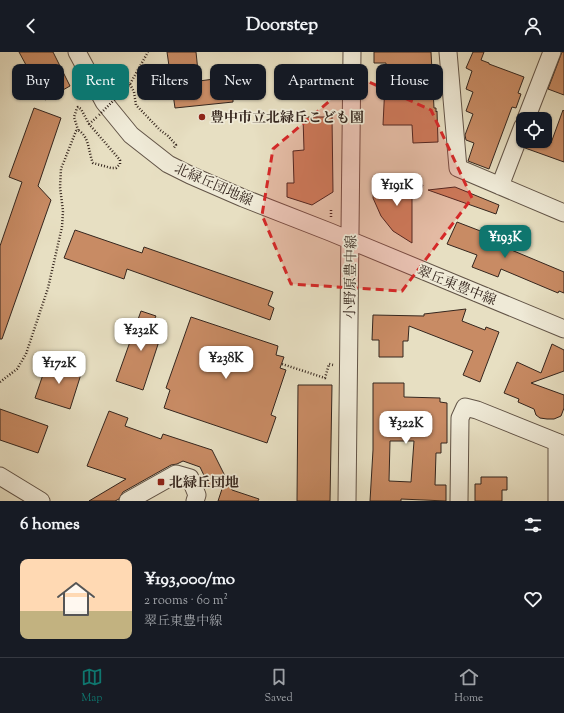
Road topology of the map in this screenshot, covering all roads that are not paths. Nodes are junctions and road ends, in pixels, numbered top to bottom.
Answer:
1 (77, 52) edge
2 (352, 52) edge
3 (448, 52) edge
4 (552, 52) edge
5 (561, 52) edge
6 (564, 53) edge
7 (529, 112) edge
8 (516, 144) edge
9 (500, 186) junction
10 (564, 213) edge
11 (351, 240) junction
12 (564, 329) edge
13 (561, 443) edge
14 (0, 476) edge
15 (41, 501) edge
16 (128, 501) edge
17 (195, 501) edge
18 (347, 501) edge
19 (459, 501) edge
20 (557, 501) edge

1 - 11 street, 北緑丘団地線
2 - 11 street, 小野原豊中線
3 - 9 street
4 - 7 street
5 - 6 street
8 - 9 street
9 - 10 street
11 - 12 street, 翠丘東豊中線
11 - 18 street, 小野原豊中線
13 - 19 street
13 - 20 street
14 - 15 street
16 - 17 street

